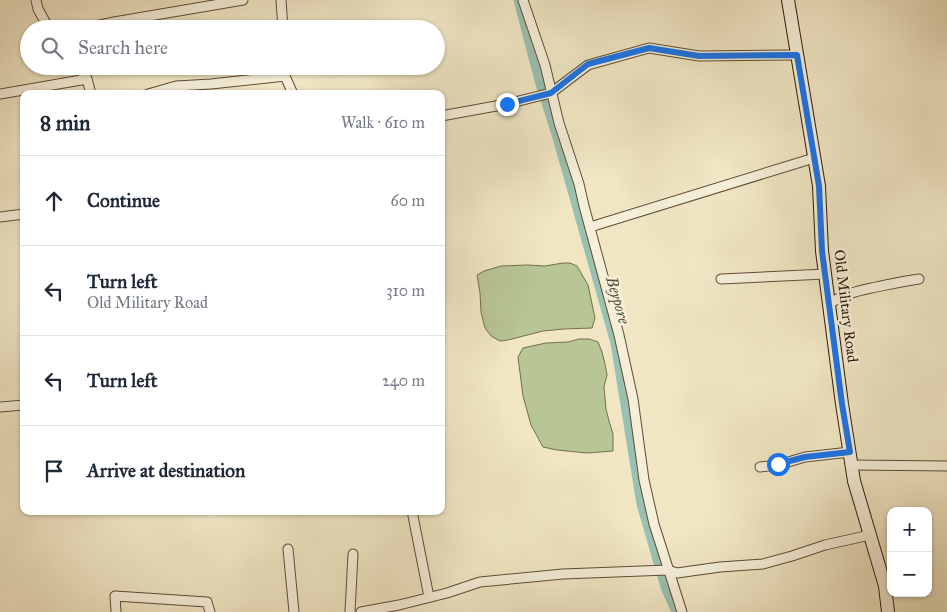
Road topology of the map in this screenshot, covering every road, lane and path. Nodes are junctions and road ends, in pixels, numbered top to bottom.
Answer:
1 (36, 0) edge
2 (243, 0) edge
3 (281, 0) edge
4 (524, 0) edge
5 (788, 0) edge
6 (44, 20) edge
7 (124, 20) edge
8 (282, 20) edge
9 (797, 55) junction
10 (83, 75) edge
11 (284, 76) joint
12 (87, 80) junction
13 (25, 90) edge
14 (90, 90) edge
15 (162, 90) edge
16 (291, 90) edge
17 (20, 91) edge
18 (551, 93) junction
19 (0, 94) edge
20 (445, 115) edge
21 (814, 158) junction
22 (20, 214) edge
23 (0, 216) edge
24 (590, 227) junction
25 (825, 274) junction
26 (919, 278) dead end
27 (721, 279) dead end
28 (829, 304) junction
29 (20, 405) edge
30 (0, 407) edge
31 (851, 459) junction
32 (947, 466) edge
33 (760, 467) dead end
34 (413, 515) edge
35 (870, 535) junction
36 (288, 550) dead end
37 (353, 554) dead end
38 (668, 570) junction
39 (429, 597) junction
40 (116, 612) edge
41 (210, 612) edge
42 (294, 612) edge
43 (350, 612) edge
44 (360, 612) edge
45 (682, 612) edge
46 (888, 612) edge

1 - 6 street
2 - 7 street
3 - 8 street
4 - 18 street
5 - 9 main road, Old Military Road
9 - 18 street
9 - 21 main road, Old Military Road
10 - 12 street
11 - 15 street
11 - 16 street
12 - 13 street
12 - 14 street
17 - 19 street
18 - 20 street
18 - 24 street
21 - 24 street
21 - 25 main road, Old Military Road
22 - 23 street
24 - 38 street
25 - 27 street
25 - 28 main road, Old Military Road
26 - 28 street
28 - 31 main road, Old Military Road
29 - 30 street
31 - 32 street
31 - 33 street
31 - 35 main road, Old Military Road
34 - 39 street
35 - 38 street
35 - 46 main road, Old Military Road
36 - 42 street
37 - 43 street
38 - 39 street
38 - 45 street
39 - 44 street
40 - 41 street

